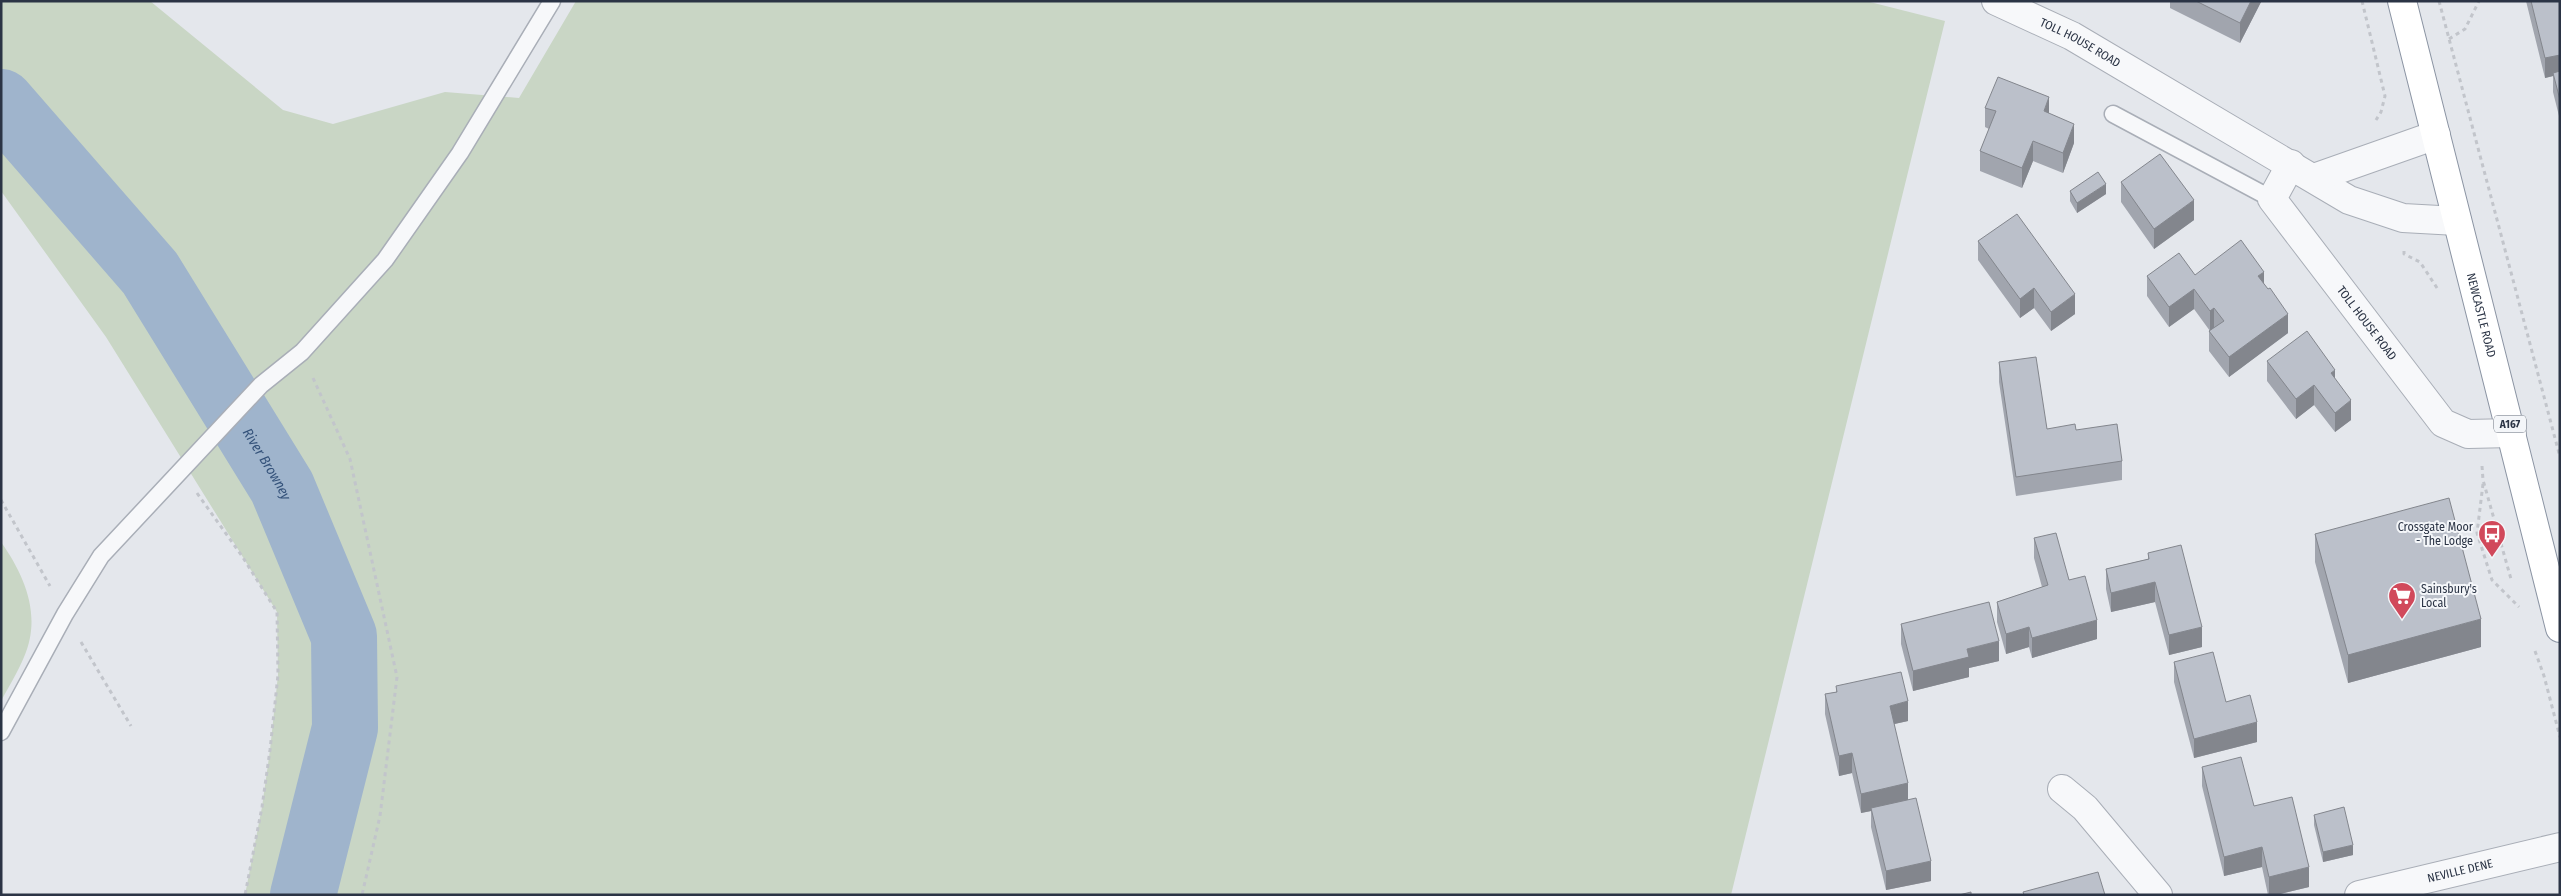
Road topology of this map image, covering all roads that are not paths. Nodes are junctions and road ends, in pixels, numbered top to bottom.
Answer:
1 (552, 1) edge
2 (1996, 1) edge
3 (2402, 1) edge
4 (2113, 114) dead end
5 (2436, 135) junction
6 (2290, 164) junction
7 (2314, 178) junction
8 (2272, 199) junction
9 (2457, 221) junction
10 (2512, 433) junction
11 (2553, 576) edge
12 (2560, 628) edge
13 (1, 732) edge
14 (2062, 789) dead end
15 (2560, 847) edge
16 (2158, 895) edge
17 (2359, 895) edge

1 - 13 lane
2 - 6 street, TOLL HOUSE ROAD
3 - 5 highway, NEWCASTLE ROAD / A167
4 - 8 lane
5 - 7 street
5 - 9 highway, NEWCASTLE ROAD / A167
6 - 7 street, TOLL HOUSE ROAD
6 - 8 street
7 - 9 street, TOLL HOUSE ROAD
8 - 10 street, TOLL HOUSE ROAD
9 - 10 highway, NEWCASTLE ROAD / A167
10 - 11 highway, NEWCASTLE ROAD / A167
11 - 12 highway, NEWCASTLE ROAD / A167
14 - 16 street
15 - 17 street, NEVILLE DENE

